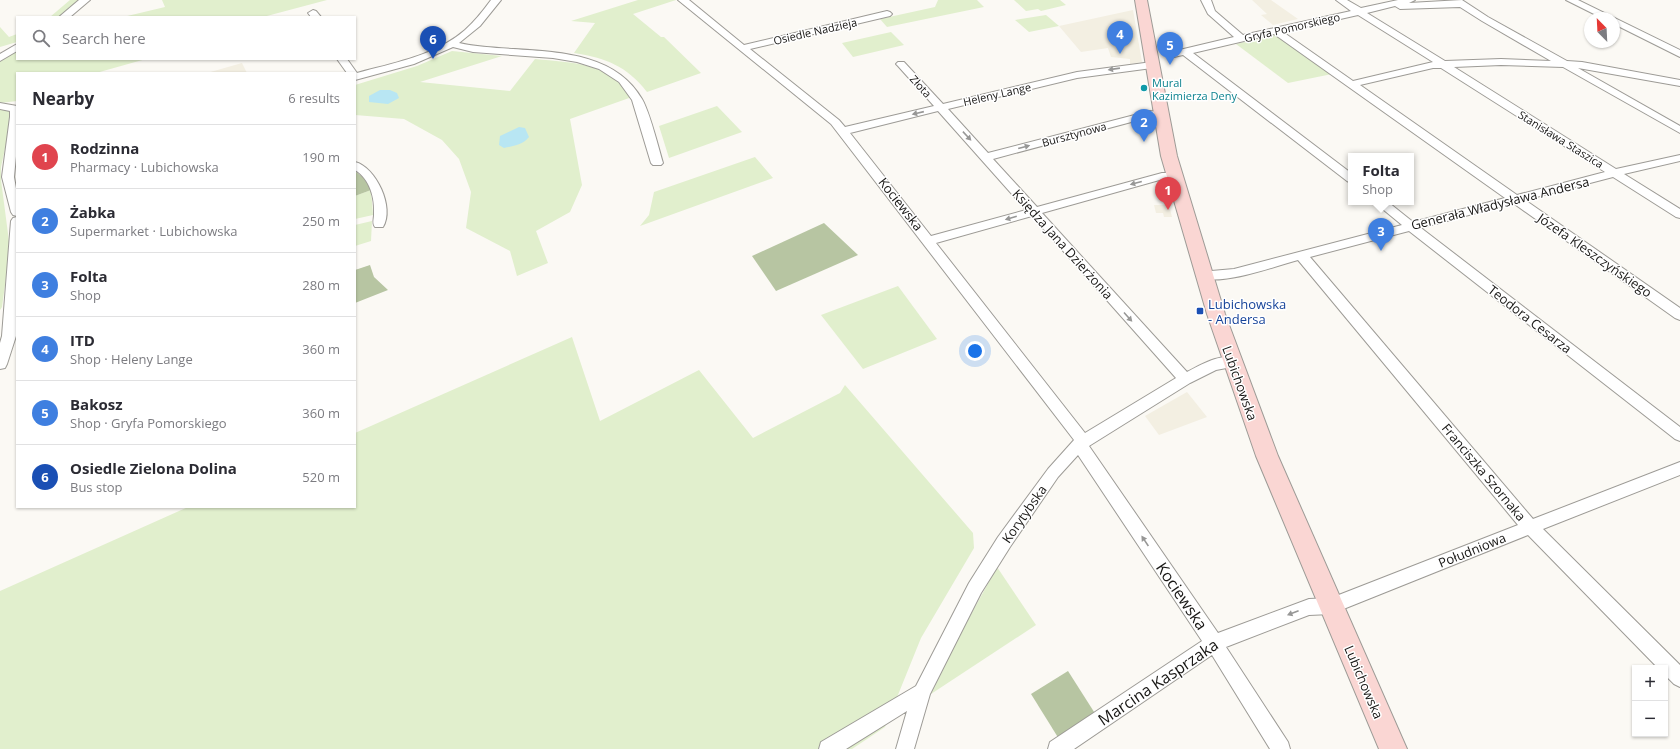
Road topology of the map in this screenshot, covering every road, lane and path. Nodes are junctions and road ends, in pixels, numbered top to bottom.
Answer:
1 (85, 0) edge
2 (496, 0) edge
3 (683, 0) edge
4 (1141, 0) edge
5 (1206, 0) edge
6 (1341, 0) edge
7 (1410, 0) edge
8 (1571, 0) edge
9 (1459, 2) edge
10 (1385, 6) junction
11 (1359, 12) junction
12 (1596, 12) edge
13 (887, 14) dead end
14 (65, 16) edge
15 (1620, 23) edge
16 (1276, 31) junction
17 (1242, 39) junction
18 (451, 44) junction
19 (16, 48) edge
20 (742, 48) junction
21 (1186, 52) junction
22 (1174, 54) dead end
23 (1680, 54) edge
24 (0, 58) edge
25 (343, 60) edge
26 (901, 64) dead end
27 (1564, 64) junction
28 (1152, 65) junction
29 (1442, 65) junction
30 (351, 72) edge
31 (356, 77) edge
32 (1680, 83) edge
33 (1352, 84) junction
34 (0, 106) edge
35 (941, 107) junction
36 (1161, 114) junction
37 (1680, 130) edge
38 (843, 131) junction
39 (986, 157) junction
40 (1680, 158) edge
41 (657, 163) dead end
42 (356, 165) edge
43 (1615, 173) junction
44 (1174, 175) junction
45 (1348, 177) edge
46 (13, 183) edge
47 (1515, 199) junction
48 (16, 205) edge
49 (1384, 205) edge
50 (1033, 212) junction
51 (1680, 214) edge
52 (379, 224) dead end
53 (1411, 226) junction
54 (929, 240) junction
55 (16, 251) edge
56 (1301, 256) junction
57 (1204, 275) junction
58 (1680, 315) edge
59 (9, 318) edge
60 (1232, 362) junction
61 (0, 364) edge
62 (1185, 380) junction
63 (1680, 435) edge
64 (1081, 443) junction
65 (1680, 468) edge
66 (1530, 527) junction
67 (1331, 606) junction
68 (1214, 643) junction
69 (1680, 678) edge
70 (922, 692) junction
71 (828, 749) edge
72 (905, 749) edge
73 (1057, 749) edge
74 (1281, 749) edge
75 (1393, 749) edge

1 - 14 street
2 - 18 street
3 - 20 street, Kociewska
4 - 28 street, Lubichowska
5 - 17 street
6 - 11 street, Stanisława Staszica
7 - 10 street, Gryfa Pomorskiego
8 - 12 street
9 - 10 street
9 - 27 street
10 - 11 street, Gryfa Pomorskiego
11 - 16 street, Gryfa Pomorskiego
11 - 29 street, Stanisława Staszica
13 - 20 street, Osiedle Nadzieja
15 - 23 street
16 - 17 street, Gryfa Pomorskiego
16 - 33 street, Józefa Kleszczyńskiego
17 - 21 street, Gryfa Pomorskiego
18 - 31 street
18 - 41 street
19 - 24 street
20 - 38 street, Kociewska
21 - 22 street, Gryfa Pomorskiego
21 - 45 street
25 - 30 street
26 - 35 street, Złota
27 - 29 street
27 - 32 street
27 - 37 street
28 -> 35 street, Heleny Lange
28 - 36 street, Lubichowska
29 - 33 street
29 - 43 street, Stanisława Staszica
33 - 47 street, Józefa Kleszczyńskiego
34 - 46 street
35 -> 38 street, Heleny Lange
35 -> 39 street, Księdza Jana Dzierżonia
39 -> 36 street, Bursztynowa
36 - 44 street, Lubichowska
38 - 54 street, Kociewska
39 - 50 street, Księdza Jana Dzierżonia
40 - 43 street, Generała Władysława Andersa
42 - 52 street
43 - 47 street, Generała Władysława Andersa
43 - 51 street, Stanisława Staszica
44 -> 50 street
44 - 57 street, Lubichowska
46 - 48 street
47 - 53 street, Generała Władysława Andersa
47 - 58 street, Józefa Kleszczyńskiego
49 - 53 street, Teodora Cesarza
50 -> 54 street
50 -> 62 street, Księdza Jana Dzierżonia
53 - 56 street, Generała Władysława Andersa
53 - 63 street, Teodora Cesarza
54 - 64 street, Kociewska
55 - 59 street
56 - 57 street, Generała Władysława Andersa
56 - 66 street, Franciszka Szornaka
57 - 60 street, Lubichowska
59 - 61 street
60 - 62 street, Korytybska
60 - 67 street, Lubichowska
62 - 64 street, Korytybska
68 -> 64 street, Kociewska
64 - 70 street, Korytybska
65 - 66 street, Południowa
66 - 67 street, Południowa
66 - 69 street, Franciszka Szornaka
67 -> 68 street, Marcina Kasprzaka
67 - 75 street, Lubichowska
68 - 73 street, Marcina Kasprzaka
68 - 74 street, Kociewska
70 - 71 street
70 - 72 street, Korytybska

